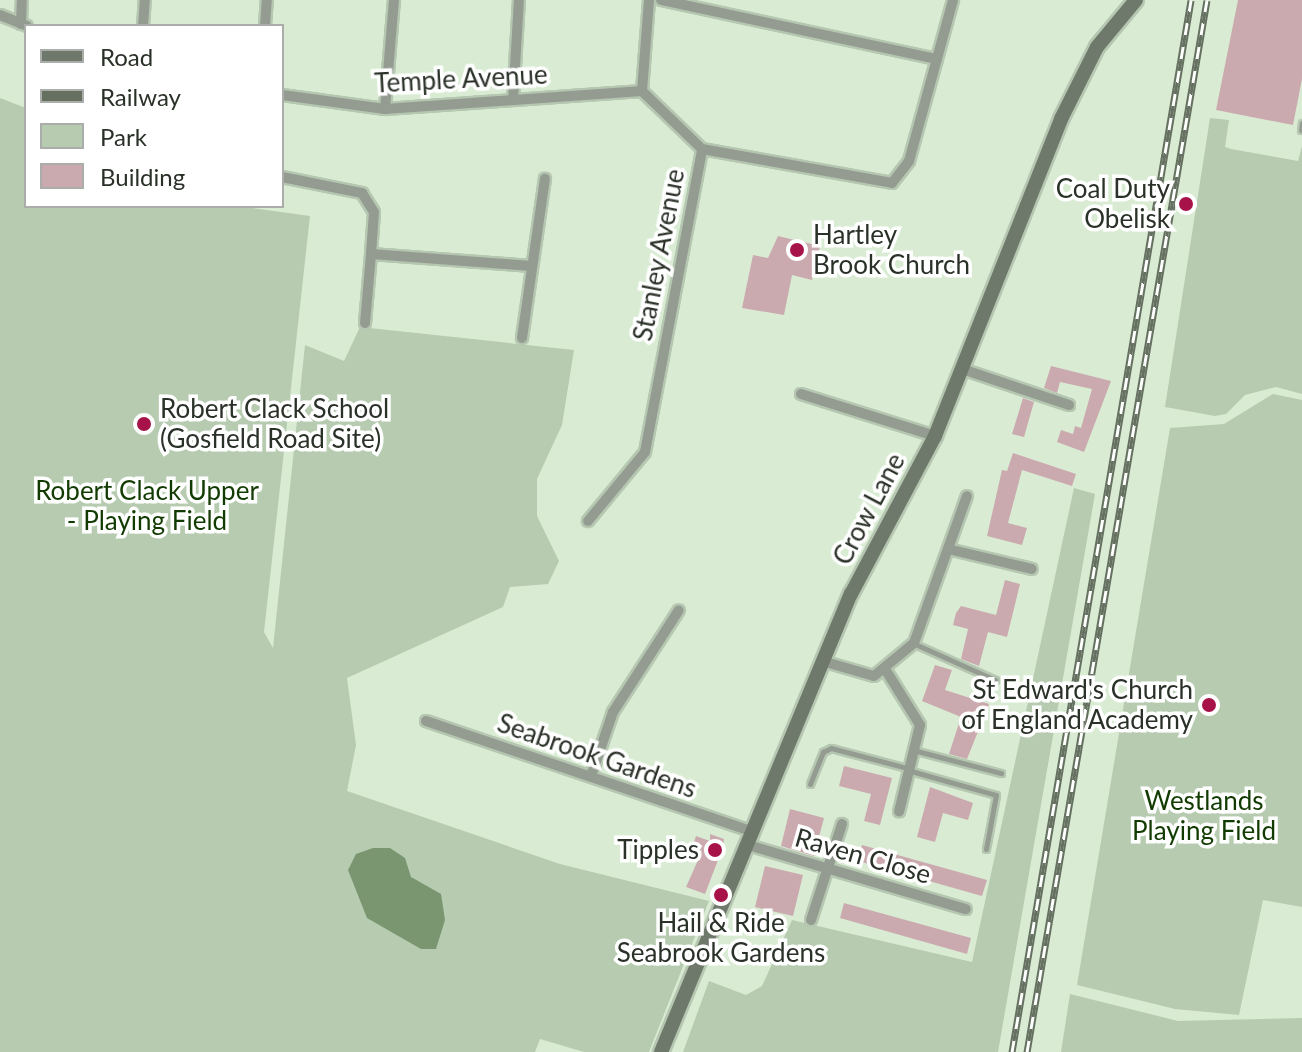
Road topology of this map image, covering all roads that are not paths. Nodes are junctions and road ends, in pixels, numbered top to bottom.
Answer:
1 (22, 0) edge
2 (145, 0) edge
3 (267, 0) edge
4 (394, 0) edge
5 (519, 0) edge
6 (649, 0) edge
7 (661, 0) edge
8 (953, 0) edge
9 (1136, 0) edge
10 (0, 15) edge
11 (143, 24) edge
12 (265, 24) edge
13 (24, 25) edge
14 (937, 59) junction
15 (642, 91) junction
16 (284, 95) edge
17 (513, 100) junction
18 (385, 109) junction
19 (702, 149) junction
20 (284, 177) edge
21 (545, 179) dead end
22 (371, 254) junction
23 (532, 266) junction
24 (365, 323) dead end
25 (522, 338) dead end
26 (962, 369) junction
27 (801, 394) dead end
28 (1069, 405) dead end
29 (935, 436) junction
30 (967, 496) dead end
31 (588, 521) dead end
32 (948, 549) junction
33 (1032, 569) dead end
34 (679, 610) dead end
35 (914, 643) junction
36 (822, 661) junction
37 (885, 669) junction
38 (995, 680) dead end
39 (426, 721) dead end
40 (917, 751) junction
41 (912, 770) junction
42 (1001, 773) dead end
43 (591, 776) junction
44 (810, 784) dead end
45 (899, 812) dead end
46 (842, 824) dead end
47 (751, 839) junction
48 (986, 849) dead end
49 (829, 868) junction
50 (966, 909) dead end
51 (811, 920) dead end
52 (661, 1052) edge

1 - 13 street
2 - 11 street
3 - 12 street
4 - 18 street
5 - 17 street
6 - 15 street
7 - 14 street
8 - 14 street
9 - 26 street, Crow Lane
10 - 13 street
14 - 19 street
15 - 17 street, Temple Avenue
15 - 19 street, Stanley Avenue
16 - 18 street, Temple Avenue
17 - 18 street, Temple Avenue
19 - 31 street, Stanley Avenue
20 - 22 street
21 - 23 street
22 - 23 street
22 - 24 street
23 - 25 street
26 - 28 street
26 - 29 street, Crow Lane
27 - 29 street
29 - 36 street, Crow Lane
30 - 32 street
32 - 33 street
32 - 35 street
34 - 43 street
35 - 37 street
35 - 38 lane
36 - 37 street
36 - 47 street, Crow Lane
37 - 40 street
39 - 43 street, Seabrook Gardens
40 - 41 street
40 - 42 lane
41 - 44 lane
41 - 45 street
41 - 48 lane
43 - 47 street, Seabrook Gardens
46 - 49 street
47 - 49 street, Raven Close
47 - 52 street, Crow Lane
49 - 50 street, Raven Close
49 - 51 street

